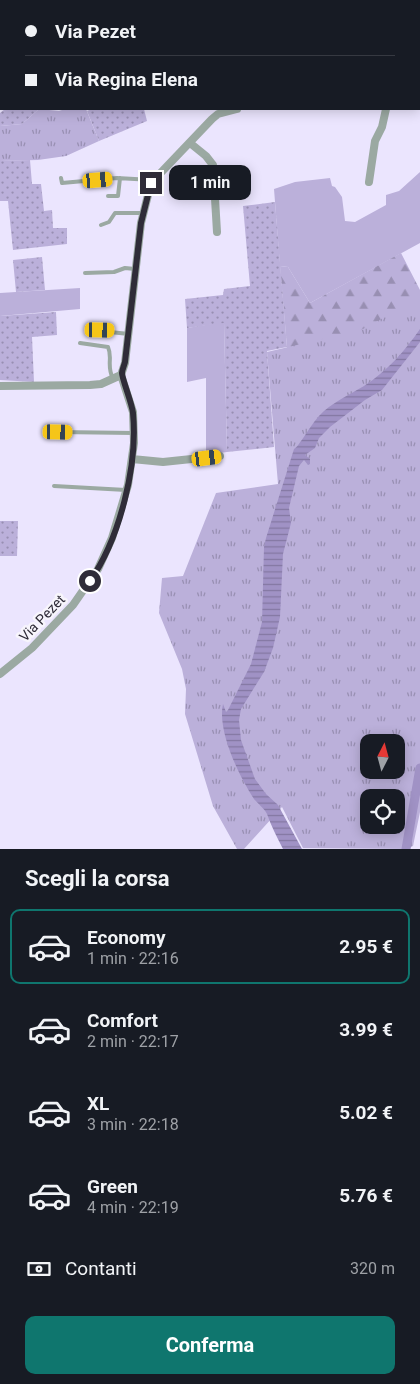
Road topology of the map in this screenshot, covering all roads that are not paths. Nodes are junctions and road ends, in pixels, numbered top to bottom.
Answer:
1 (386, 110) edge
2 (218, 111) edge
3 (190, 143) junction
4 (61, 178) dead end
5 (120, 178) junction
6 (154, 180) junction
7 (369, 182) dead end
8 (108, 196) dead end
9 (142, 213) junction
10 (101, 225) dead end
11 (217, 232) dead end
12 (135, 268) junction
13 (85, 273) dead end
14 (100, 330) dead end
15 (129, 334) junction
16 (80, 344) dead end
17 (121, 375) junction
18 (113, 379) junction
19 (0, 386) edge
20 (58, 432) dead end
21 (134, 433) junction
22 (220, 456) dead end
23 (132, 459) junction
24 (54, 486) dead end
25 (126, 490) junction
26 (0, 674) edge

1 - 7 street
2 - 3 street
3 - 6 street
3 - 11 street
4 - 5 lane
5 - 6 lane
5 - 8 lane
6 - 9 street
9 - 10 lane
9 - 12 street
12 - 13 lane
12 - 15 street
14 - 15 lane
15 - 17 street
16 - 18 lane
17 - 18 street
17 - 21 street, Via Pezet
18 - 19 street
20 - 21 lane
21 - 23 street, Via Pezet
22 - 23 street
23 - 25 street, Via Pezet
24 - 25 lane
25 - 26 street, Via Pezet

